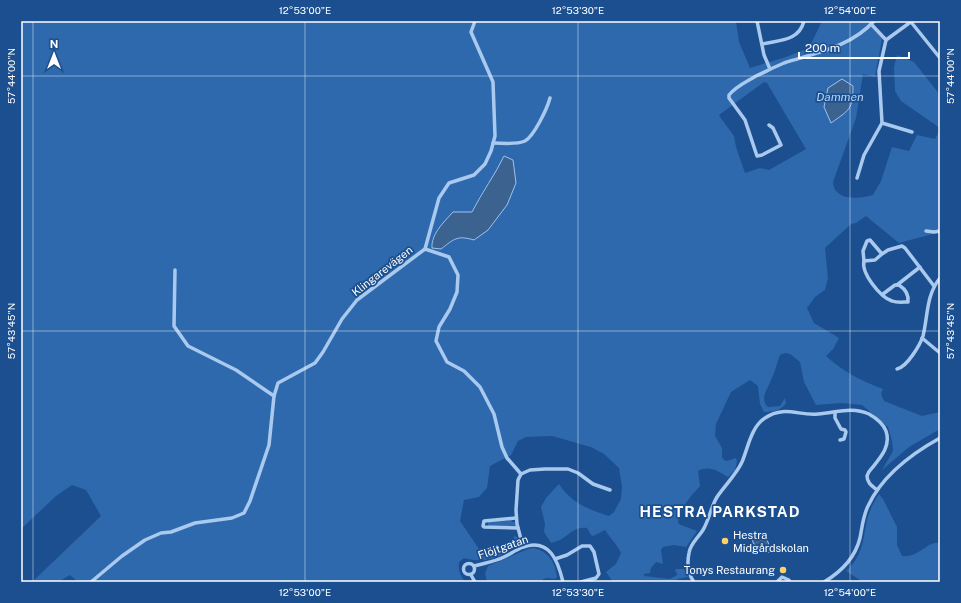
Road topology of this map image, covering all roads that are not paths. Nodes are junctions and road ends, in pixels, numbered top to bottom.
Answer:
1 (475, 21) edge
2 (757, 21) edge
3 (804, 21) edge
4 (911, 22) edge
5 (873, 23) edge
6 (886, 40) junction
7 (762, 44) junction
8 (940, 58) edge
9 (770, 70) junction
10 (550, 98) dead end
11 (882, 123) junction
12 (769, 124) dead end
13 (912, 132) dead end
14 (493, 143) junction
15 (857, 178) dead end
16 (926, 231) dead end
17 (940, 231) edge
18 (425, 249) junction
19 (882, 254) junction
20 (864, 261) junction
21 (920, 267) junction
22 (175, 270) dead end
23 (940, 278) edge
24 (897, 285) junction
25 (934, 286) junction
26 (883, 294) junction
27 (922, 338) junction
28 (940, 353) edge
29 (897, 369) dead end
30 (274, 396) junction
31 (835, 412) junction
32 (940, 438) edge
33 (840, 440) dead end
34 (521, 474) junction
35 (610, 490) dead end
36 (877, 490) junction
37 (516, 518) junction
38 (518, 528) junction
39 (523, 547) junction
40 (556, 559) junction
41 (474, 566) junction
42 (471, 575) junction
43 (789, 580) dead end
44 (91, 582) edge
45 (475, 582) edge
46 (563, 582) edge
47 (581, 582) edge
48 (694, 582) edge
49 (777, 582) edge
50 (824, 582) edge

1 - 14 street, Klingarevägen
2 - 7 street
3 - 7 street
4 - 6 street
4 - 8 street
5 - 6 street
5 - 9 street
6 - 11 street
7 - 9 street
9 - 12 street
10 - 14 street
11 - 13 street
11 - 15 street
14 - 18 street, Klingarevägen
16 - 17 street
18 - 30 street, Klingarevägen
18 - 34 street, Klingarevägen
19 - 20 street
19 - 20 street
19 - 21 street
20 - 26 street
21 - 24 street
21 - 25 street
22 - 30 street
23 - 25 street
24 - 26 street
24 - 26 street
25 - 27 street
27 - 28 street
27 - 29 street
30 - 44 street
31 - 33 street
31 - 36 street
31 - 48 street
32 - 36 street
34 - 35 street
34 - 37 street
36 - 50 street
37 - 38 street
37 - 38 street
38 - 39 street
39 - 40 street, Flöjtgatan
39 - 41 street, Flöjtgatan
40 - 46 street
40 - 47 street
41 - 42 street
41 - 42 street
42 - 45 street
43 - 49 street

